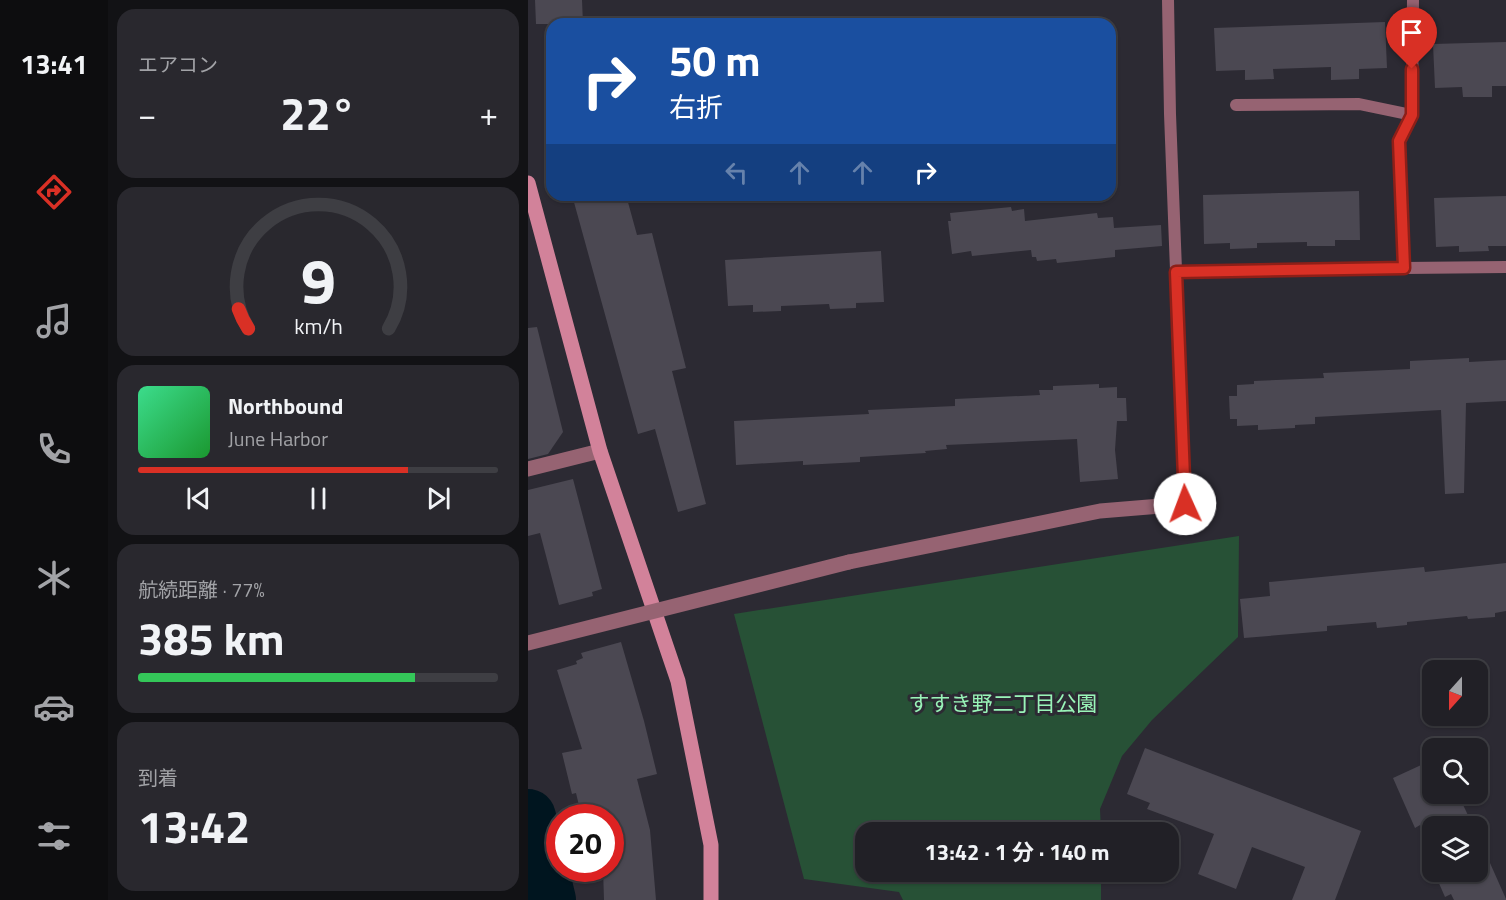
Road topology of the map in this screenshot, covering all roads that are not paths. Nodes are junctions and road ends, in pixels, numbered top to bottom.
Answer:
1 (1168, 0) edge
2 (1413, 0) edge
3 (1236, 105) dead end
4 (1412, 115) junction
5 (528, 183) edge
6 (1506, 267) edge
7 (1404, 268) junction
8 (1176, 272) junction
9 (600, 451) junction
10 (528, 469) edge
11 (1185, 504) joint
12 (528, 643) edge
13 (711, 900) edge

1 - 8 lane
2 - 4 lane
3 - 4 lane
4 - 7 lane
5 - 9 street
6 - 7 lane
7 - 8 lane
8 - 11 lane
9 - 10 street
9 - 13 street
11 - 12 street, bridge

